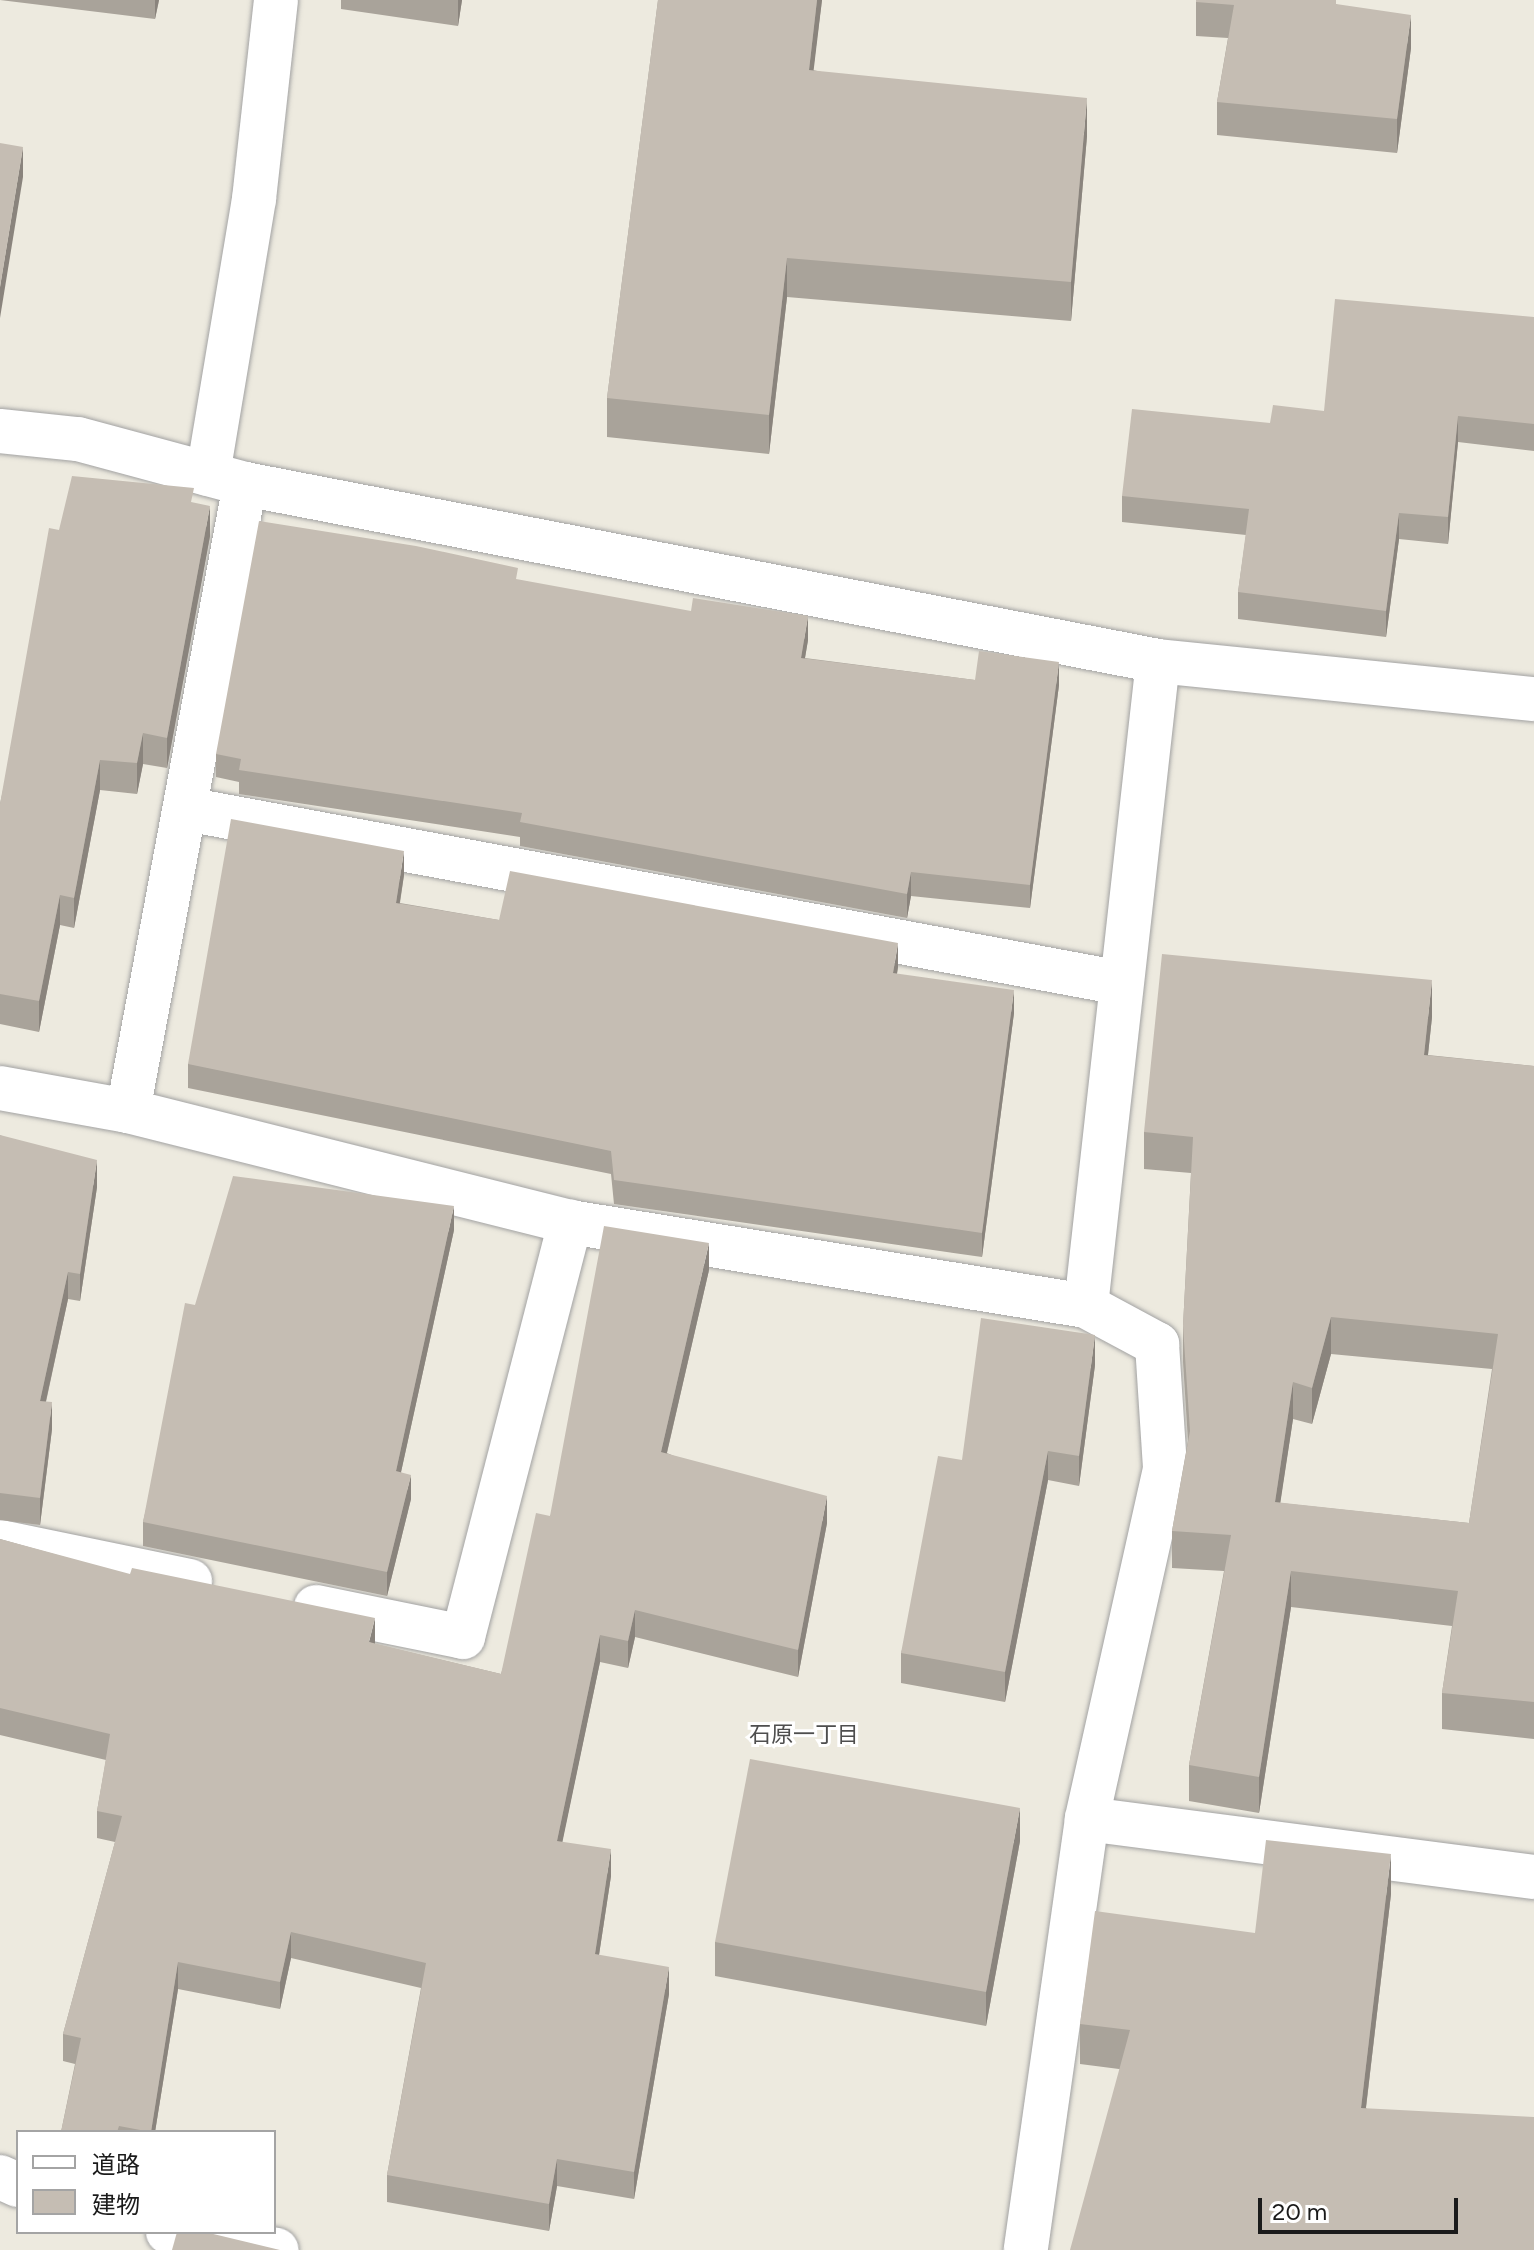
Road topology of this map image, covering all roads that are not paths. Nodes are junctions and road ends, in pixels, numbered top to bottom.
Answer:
1 (276, 0) edge
2 (0, 431) edge
3 (226, 479) junction
4 (1158, 661) junction
5 (1534, 699) edge
6 (186, 809) junction
7 (1121, 983) junction
8 (0, 1088) edge
9 (128, 1111) junction
10 (570, 1222) junction
11 (1086, 1306) junction
12 (0, 1542) edge
13 (232, 1590) edge
14 (278, 1599) edge
15 (1087, 1819) junction
16 (1534, 1877) edge
17 (180, 2234) edge
18 (277, 2250) edge
19 (1026, 2250) edge

1 - 3 street
2 - 3 street
3 - 4 street
3 - 6 street
4 - 5 street
4 - 7 street
6 - 7 street
6 - 9 street
7 - 11 street
8 - 9 street
9 - 10 street
10 - 11 street
10 - 14 street
11 - 15 street
12 - 13 street
15 - 16 street
15 - 19 street
17 - 18 street

